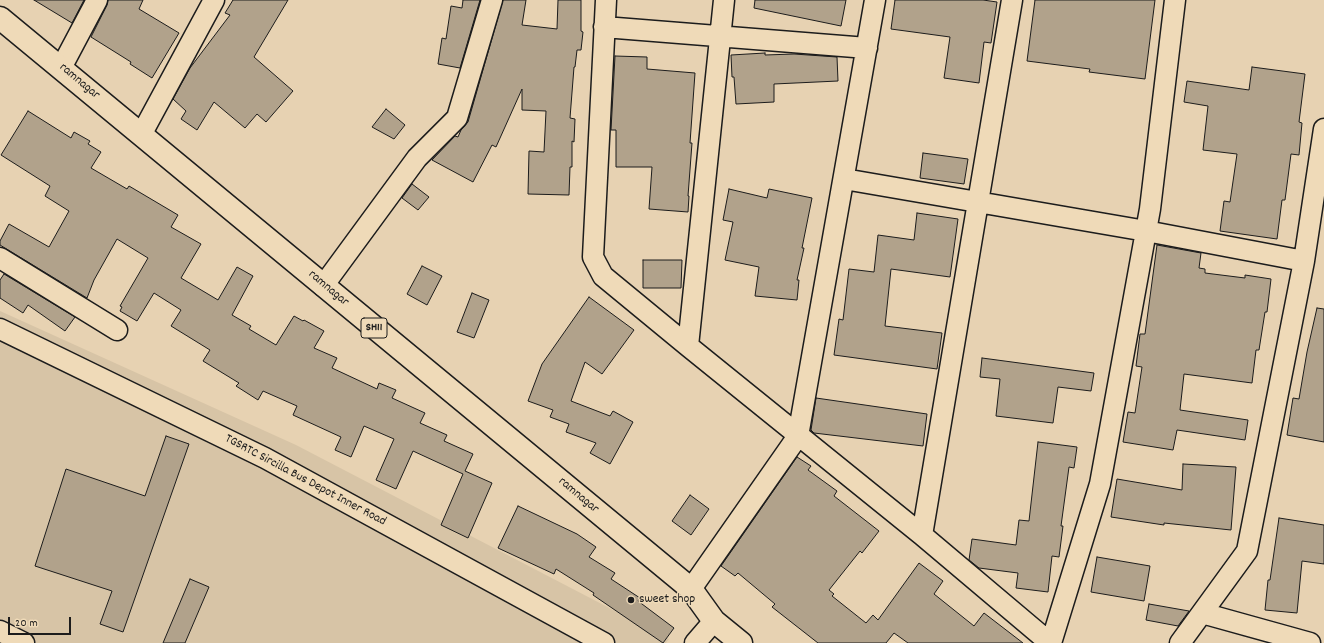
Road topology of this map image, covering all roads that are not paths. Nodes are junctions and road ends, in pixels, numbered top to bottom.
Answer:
1 (97, 0) edge
2 (214, 0) edge
3 (492, 0) edge
4 (606, 0) edge
5 (724, 0) edge
6 (875, 0) edge
7 (1012, 0) edge
8 (1175, 0) edge
9 (0, 18) edge
10 (604, 27) junction
11 (720, 36) junction
12 (867, 48) junction
13 (62, 68) junction
14 (1324, 129) edge
15 (141, 135) junction
16 (844, 179) junction
17 (978, 202) junction
18 (1146, 231) junction
19 (0, 258) edge
20 (1304, 262) junction
21 (323, 286) junction
22 (0, 329) edge
23 (117, 330) dead end
24 (688, 346) junction
25 (798, 436) junction
26 (922, 536) junction
27 (691, 589) junction
28 (1202, 613) junction
29 (714, 621) junction
30 (0, 631) edge
31 (24, 643) edge
32 (604, 643) edge
33 (695, 643) edge
34 (742, 643) edge
35 (1051, 643) edge
36 (1180, 643) edge
37 (1310, 643) edge

1 - 13 street
2 - 15 street
3 - 21 street
4 - 10 street
5 - 11 street
6 - 12 street
7 - 17 street
8 - 18 street
9 - 13 main road, ramnagar / SH11
10 - 11 street
10 - 24 street
11 - 12 street
11 - 24 street
12 - 16 street
13 - 15 main road, ramnagar / SH11
14 - 20 street
15 - 21 main road, ramnagar / SH11
16 - 17 street
16 - 25 street
17 - 18 street
17 - 26 street
18 - 20 street
18 - 35 street
19 - 23 street
20 - 28 street
21 - 27 main road, ramnagar / SH11
22 - 32 street, TGSRTC Sircilla Bus Depot Inner Road
24 - 25 street
25 - 26 street
25 - 27 street
26 - 35 street
27 - 29 main road, ramnagar / SH11
28 - 36 street
28 - 37 street
29 - 33 street
29 - 34 main road, ramnagar / SH11
30 - 31 street

